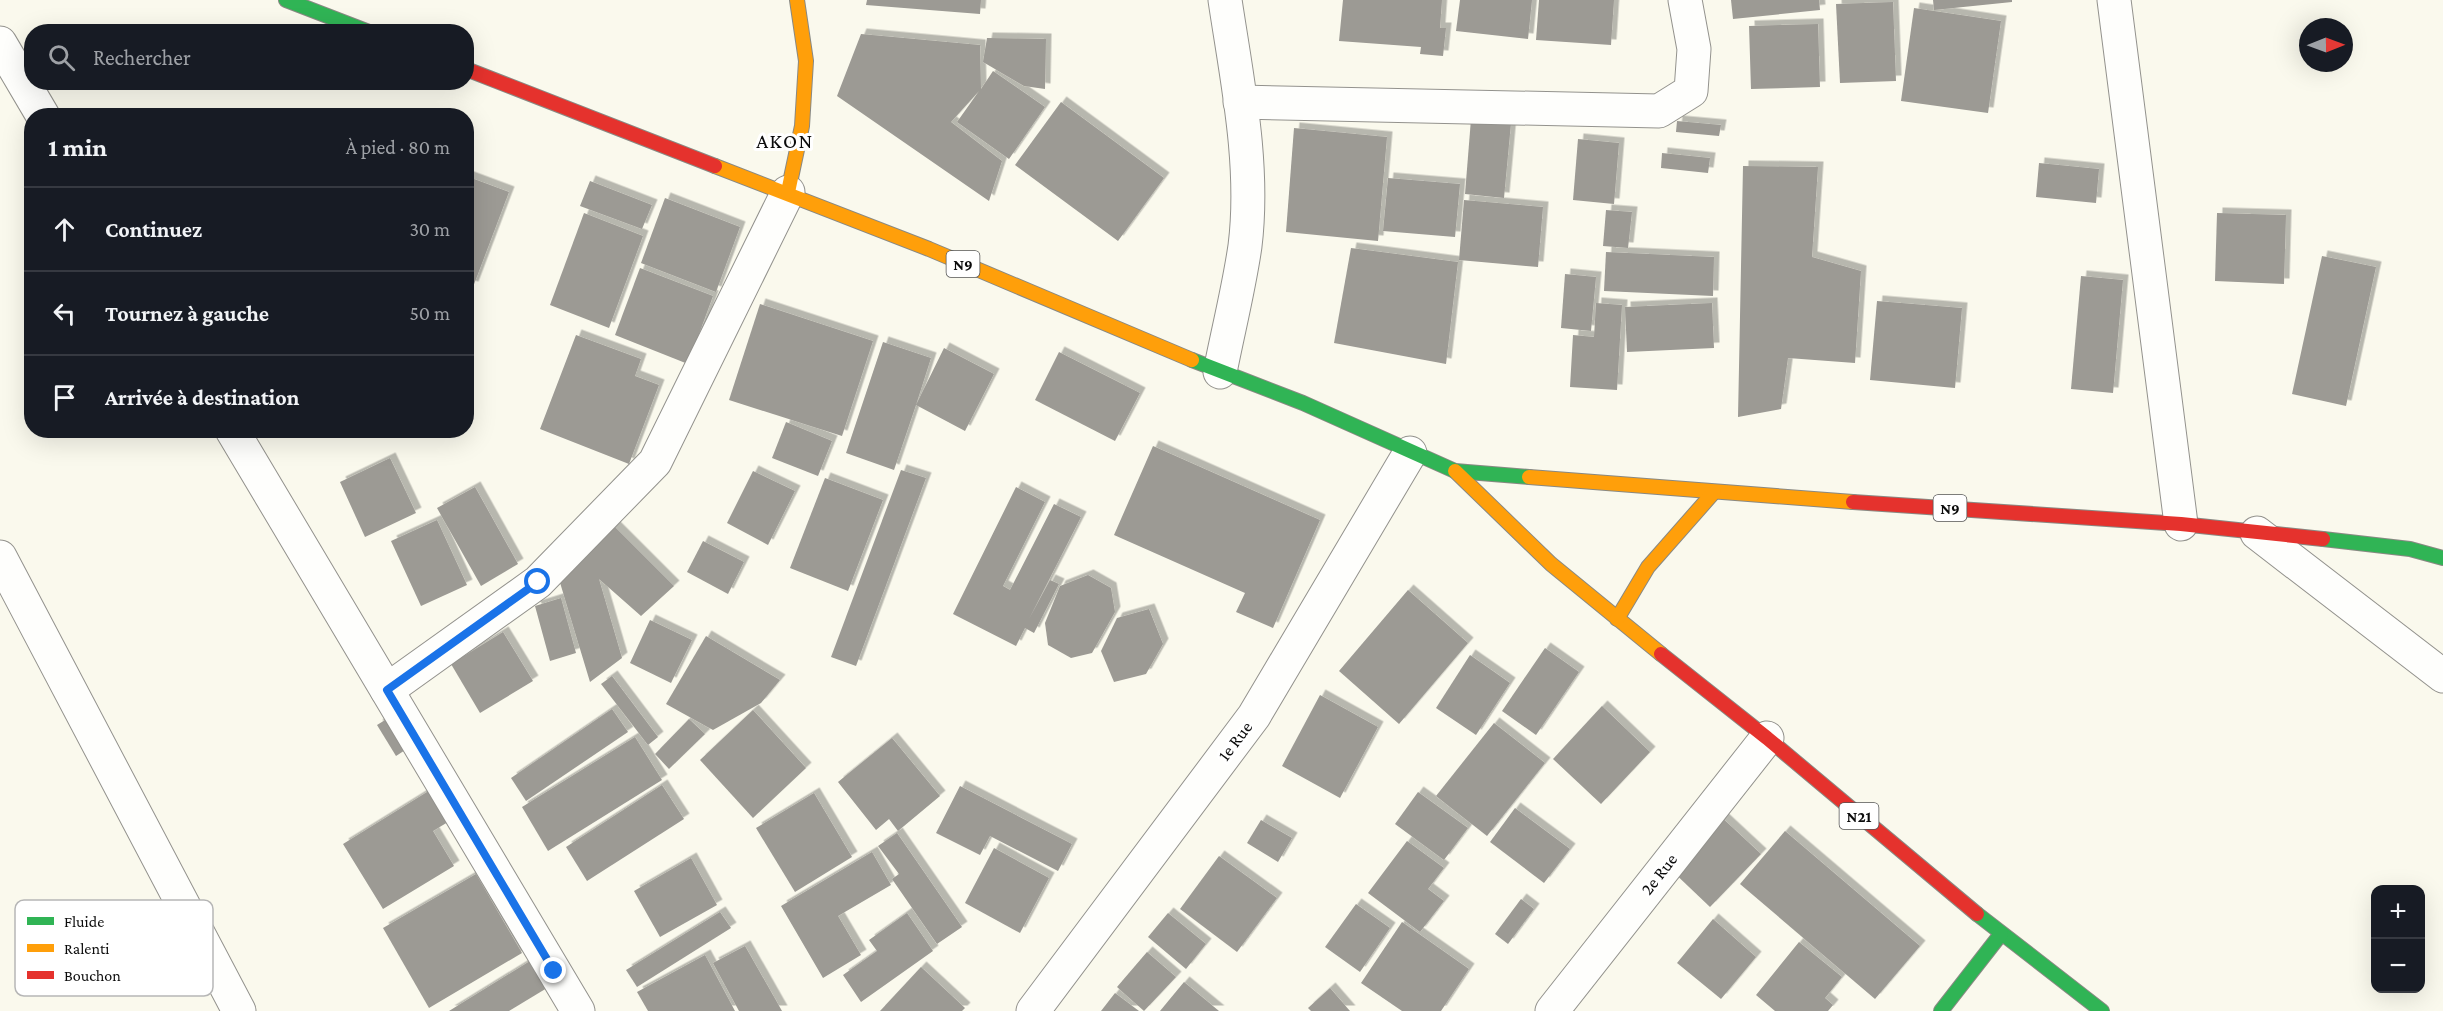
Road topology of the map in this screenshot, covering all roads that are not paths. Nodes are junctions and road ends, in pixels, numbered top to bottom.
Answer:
1 (286, 0) edge
2 (797, 0) edge
3 (1225, 0) edge
4 (1685, 0) edge
5 (2114, 0) edge
6 (348, 24) edge
7 (0, 43) edge
8 (474, 72) edge
9 (24, 83) edge
10 (28, 90) edge
11 (1240, 102) junction
12 (39, 108) edge
13 (788, 192) junction
14 (1220, 372) junction
15 (237, 438) edge
16 (1410, 453) junction
17 (1455, 471) junction
18 (1714, 492) junction
19 (2181, 524) junction
20 (2257, 533) junction
21 (0, 557) edge
22 (2443, 558) edge
23 (1617, 620) junction
24 (2443, 676) edge
25 (387, 690) junction
26 (1767, 738) junction
27 (181, 900) edge
28 (2001, 934) junction
29 (213, 962) edge
30 (239, 1011) edge
31 (578, 1011) edge
32 (1033, 1011) edge
33 (1552, 1011) edge
34 (1941, 1011) edge
35 (2102, 1011) edge

1 - 6 main road
2 - 13 main road
3 - 11 street
4 - 11 street
5 - 19 street
7 - 9 street
8 - 13 main road, N9
10 - 12 street
11 - 14 street
13 - 14 main road, N9
13 - 25 street
14 - 16 main road, N9
15 - 25 street
16 - 17 main road, N9
16 - 32 street, 1e Rue
17 - 18 main road, N9
17 - 23 main road, N21
18 - 19 main road, N9
18 - 23 main road
19 - 20 main road, N9
20 - 22 main road, N9
20 - 24 street
21 - 27 street
23 - 26 main road, N21
25 - 31 street
26 - 28 main road, N21
26 - 33 street, 2e Rue
28 - 34 main road
28 - 35 main road, N21
29 - 30 street

